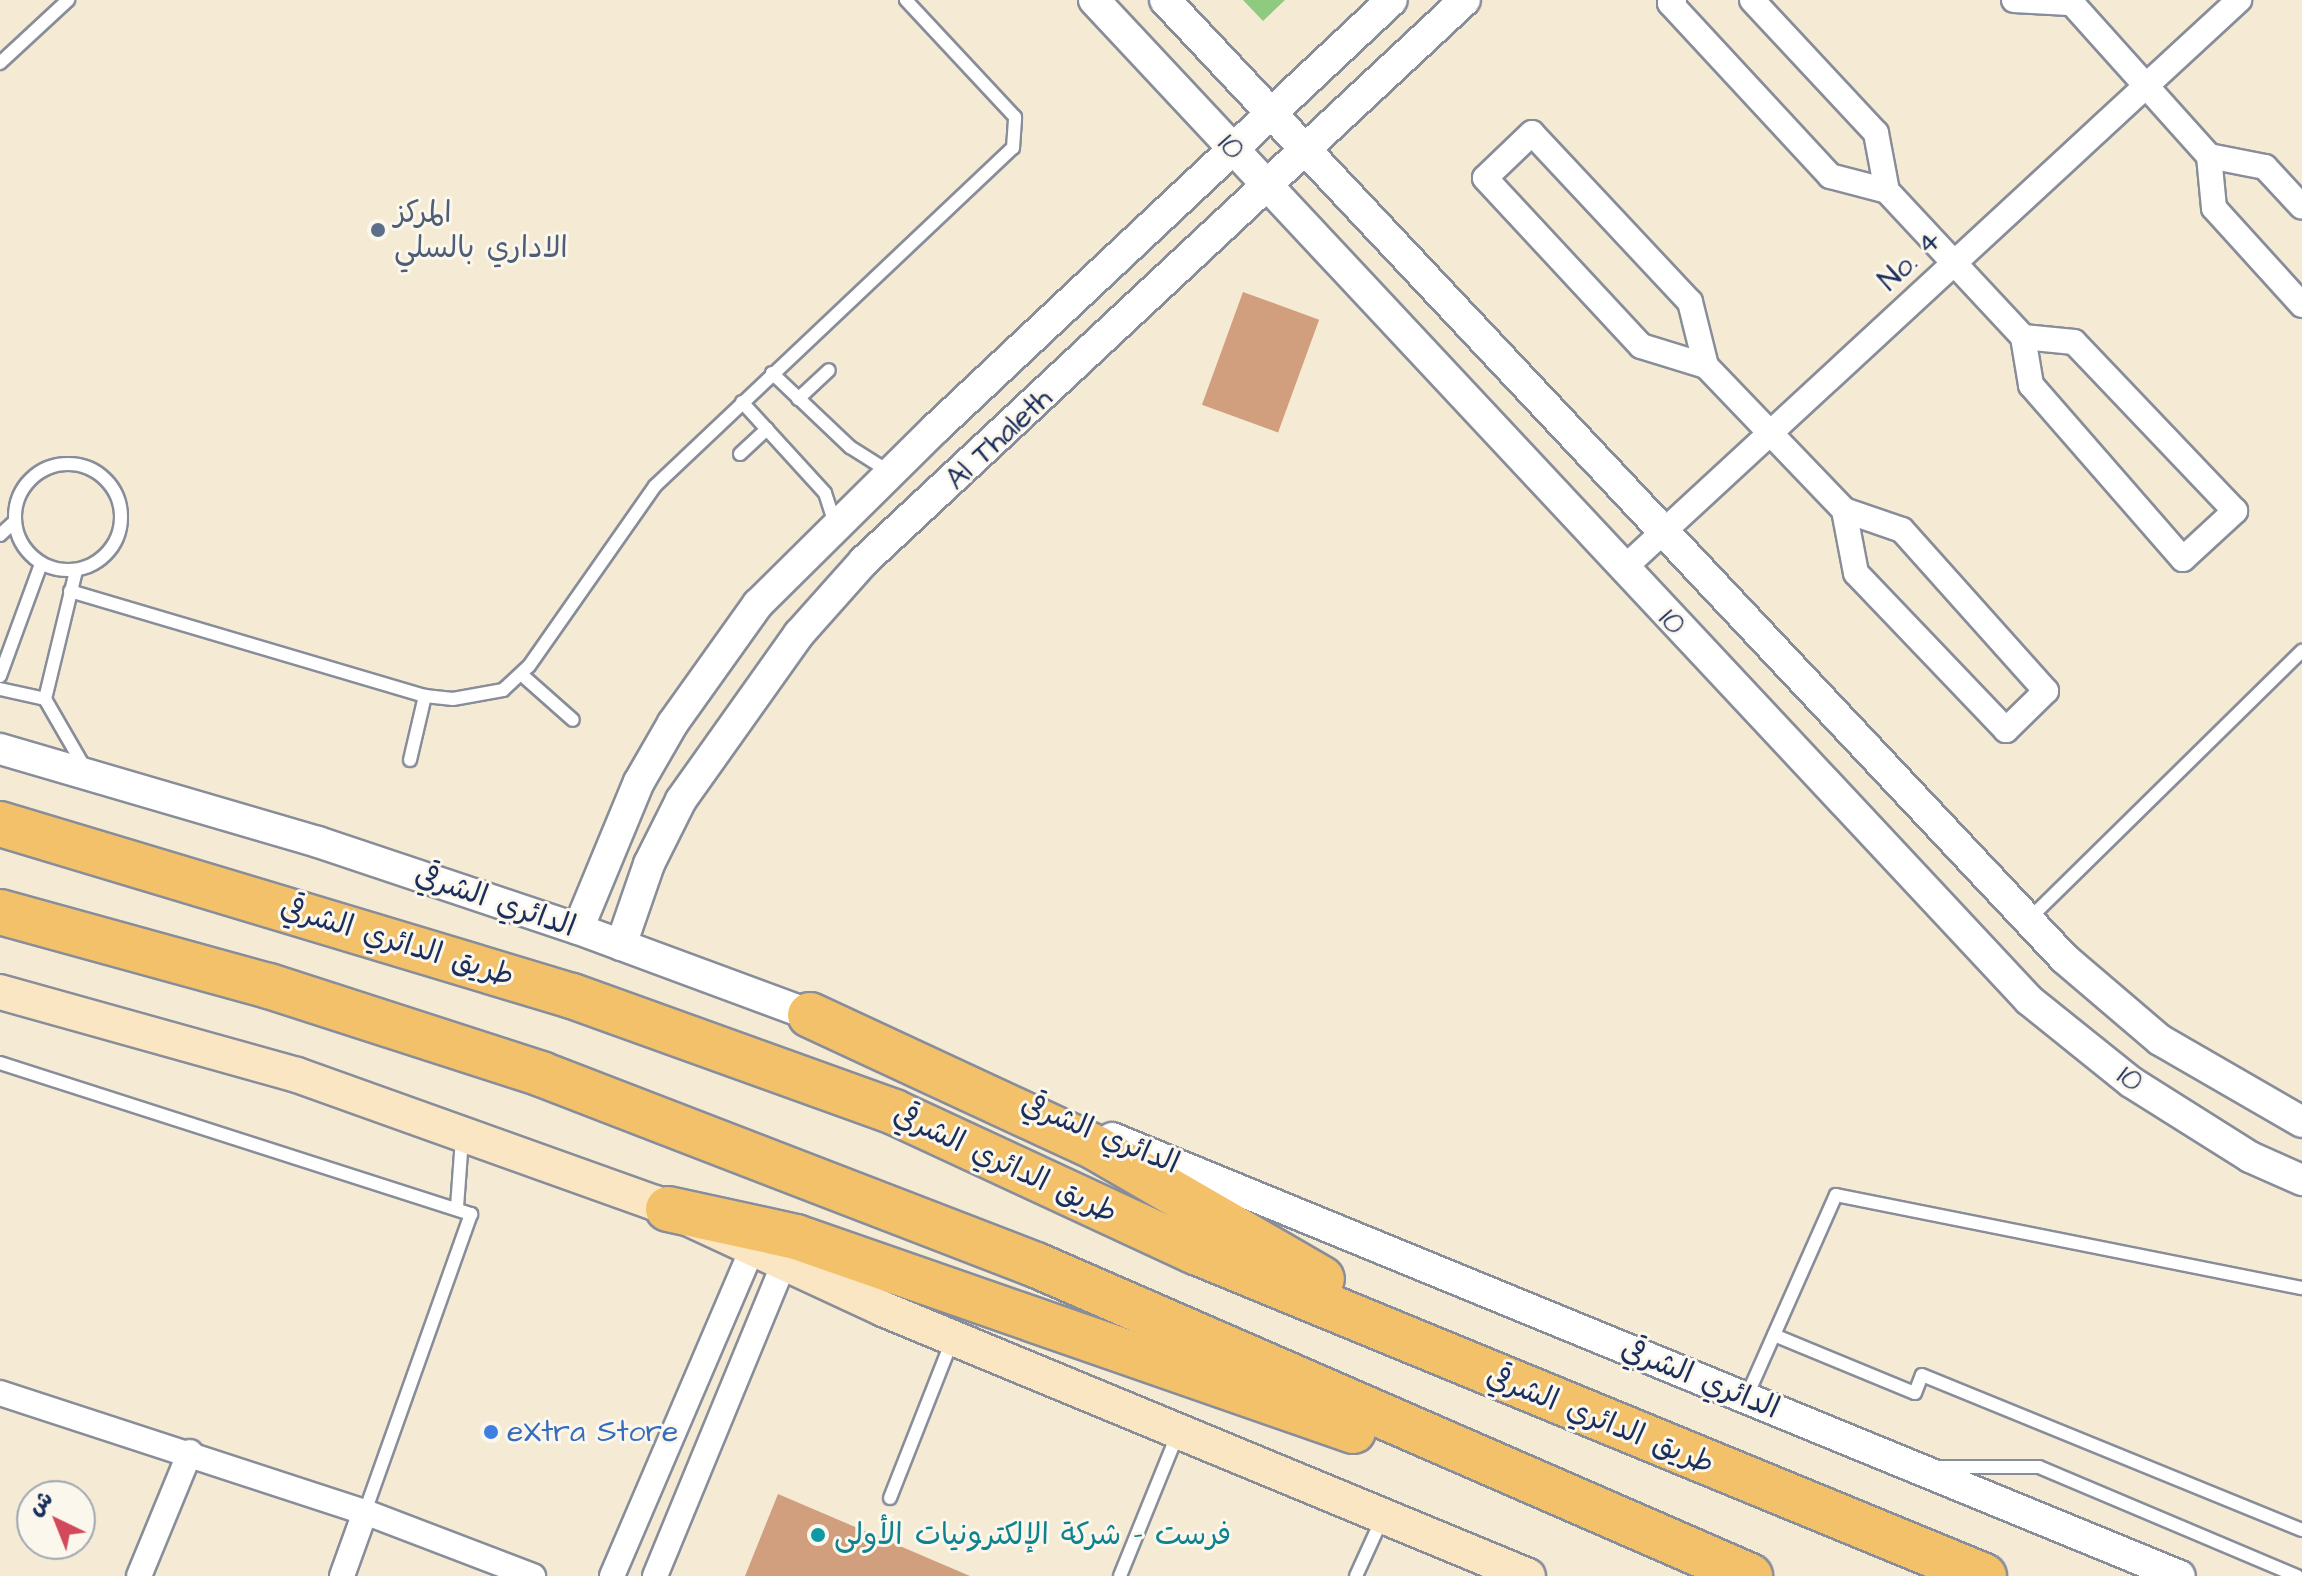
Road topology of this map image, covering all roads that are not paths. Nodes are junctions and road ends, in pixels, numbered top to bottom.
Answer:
1 (68, 0) edge
2 (906, 0) edge
3 (1094, 0) edge
4 (1165, 0) edge
5 (1392, 0) edge
6 (1465, 0) edge
7 (1674, 0) edge
8 (1752, 0) edge
9 (2014, 0) edge
10 (2239, 0) edge
11 (2069, 2) edge
12 (0, 63) edge
13 (2146, 86) junction
14 (1271, 114) junction
15 (1233, 150) junction
16 (1307, 152) junction
17 (2209, 156) junction
18 (1269, 188) junction
19 (1887, 191) junction
20 (2302, 207) edge
21 (1954, 263) junction
22 (2302, 305) edge
23 (2023, 337) junction
24 (1706, 366) junction
25 (829, 370) dead end
26 (772, 373) junction
27 (798, 399) junction
28 (742, 402) junction
29 (767, 429) junction
30 (1769, 434) junction
31 (740, 454) dead end
32 (891, 472) junction
33 (1844, 510) junction
34 (14, 522) junction
35 (836, 527) junction
36 (1663, 533) junction
37 (0, 535) edge
38 (41, 564) junction
39 (1623, 569) junction
40 (76, 571) junction
41 (70, 591) junction
42 (2302, 651) edge
43 (521, 674) junction
44 (0, 676) edge
45 (0, 689) edge
46 (425, 696) junction
47 (45, 699) junction
48 (573, 720) dead end
49 (0, 749) edge
50 (410, 760) dead end
51 (87, 773) junction
52 (0, 824) edge
53 (0, 912) edge
54 (2027, 921) junction
55 (578, 929) junction
56 (621, 945) junction
57 (0, 992) edge
58 (810, 1015) junction
59 (0, 1063) edge
60 (2302, 1122) edge
61 (462, 1137) junction
62 (2302, 1180) edge
63 (457, 1207) junction
64 (668, 1209) joint
65 (773, 1244) junction
66 (2302, 1288) edge
67 (1774, 1335) junction
68 (953, 1337) junction
69 (1476, 1369) junction
70 (0, 1393) edge
71 (1746, 1398) junction
72 (1178, 1433) junction
73 (190, 1452) junction
74 (1915, 1467) junction
75 (1513, 1476) junction
76 (890, 1498) dead end
77 (365, 1512) junction
78 (1382, 1519) junction
79 (2302, 1530) edge
80 (2302, 1572) edge
81 (139, 1576) edge
82 (342, 1576) edge
83 (533, 1576) edge
84 (612, 1576) edge
85 (655, 1576) edge
86 (1120, 1576) edge
87 (1356, 1576) edge
88 (1528, 1576) edge
89 (1750, 1576) edge
90 (1984, 1576) edge
91 (2180, 1576) edge
92 (2296, 1576) edge

1 - 12 lane
2 - 26 lane
3 - 15 street, 10
4 - 14 street, 10
5 - 14 street, Al Thaleth
6 - 16 street, Al Thaleth
7 - 19 street
8 - 19 street
9 - 11 street
10 - 13 street, No. 4
11 - 13 street
13 - 17 street
13 - 21 street, No. 4
14 - 15 street, Al Thaleth
14 - 16 street, 10
15 - 18 street, 10
15 - 32 street, Al Thaleth
16 - 18 street, Al Thaleth
16 - 36 street, 10
17 - 20 street
17 - 22 street
18 - 39 street, 10
18 - 56 street, Al Thaleth
19 - 21 street
21 - 23 street
21 - 30 street, No. 4
23 - 23 street
24 - 24 street
24 - 30 street
25 - 27 lane
26 - 27 lane
26 - 28 lane
27 - 32 lane
28 - 29 lane
28 - 43 lane
29 - 31 lane
29 - 35 lane
30 - 33 street
30 - 36 street, No. 4
32 - 35 street, Al Thaleth
33 - 33 street
34 - 37 lane
34 - 38 lane
34 - 40 lane
35 - 55 street, Al Thaleth
36 - 39 street, No. 4
36 - 54 street, 10
38 - 40 lane
38 - 44 lane
39 - 62 street, 10
40 - 41 lane
41 - 46 lane
41 - 47 lane
42 - 54 lane
43 - 46 lane
43 - 48 lane
45 - 47 lane
46 - 50 lane
47 - 51 lane
49 - 51 street, الدائري الشرقي
51 - 55 street, الدائري الشرقي
52 - 69 highway, طريق الدائري الشرقي
53 - 75 highway
54 - 60 street, 10
55 - 56 street, الدائري الشرقي
56 - 58 street, الدائري الشرقي
57 - 61 main road
58 - 69 highway
58 - 71 street, الدائري الشرقي
59 - 63 lane
61 - 63 lane
61 - 64 main road
63 - 77 lane
64 - 65 highway
65 - 68 main road
65 - 75 highway
65 - 84 street
65 - 85 street
66 - 67 lane
67 - 71 lane
67 - 79 lane
68 - 72 main road
68 - 76 lane
69 - 90 highway, طريق الدائري الشرقي
70 - 73 street
71 - 74 street, الدائري الشرقي
72 - 78 main road
72 - 86 lane
73 - 77 street
73 - 81 street
74 - 91 street, الدائري الشرقي
74 - 92 lane
75 - 89 highway
77 - 82 street
77 - 83 street
78 - 87 lane
78 - 88 main road
80 - 92 lane

